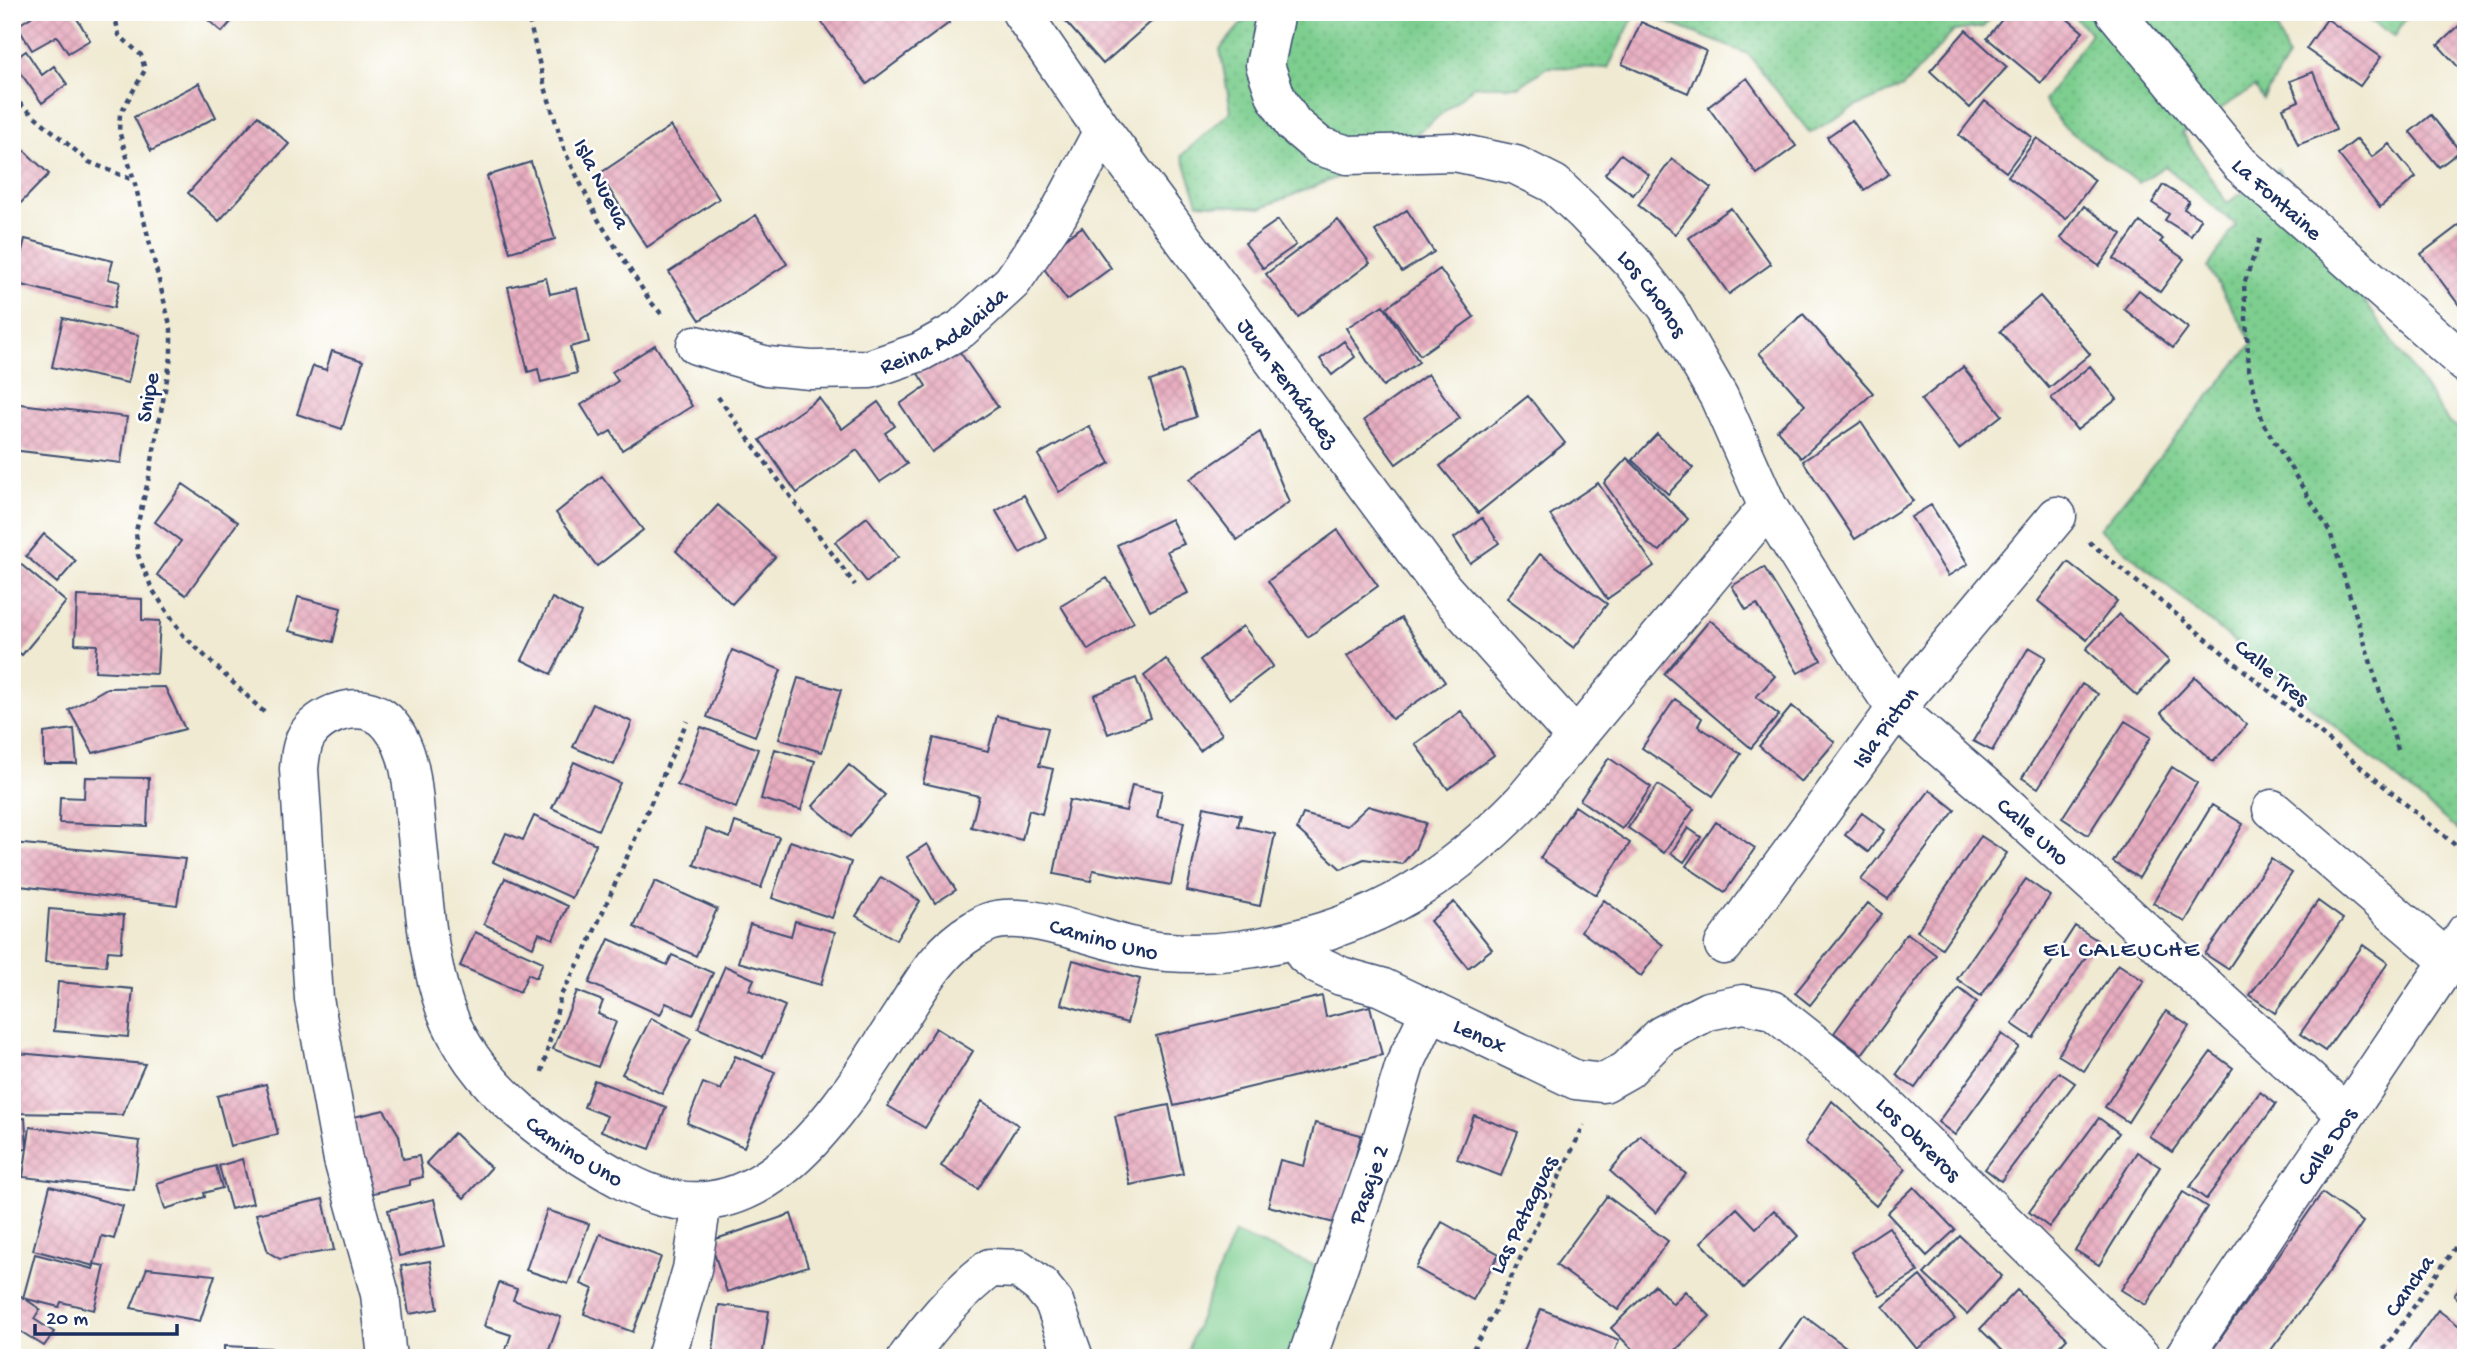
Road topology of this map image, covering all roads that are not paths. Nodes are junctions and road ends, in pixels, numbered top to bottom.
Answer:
1 (1021, 12) edge
2 (1276, 12) edge
3 (2115, 12) edge
4 (1103, 131) junction
5 (696, 345) road end
6 (2466, 364) edge
7 (1768, 507) junction
8 (2057, 516) road end
9 (1896, 709) junction
10 (1576, 738) junction
11 (2272, 809) dead end
12 (1298, 940) junction
13 (1724, 945) dead end
14 (2457, 946) edge
15 (1430, 1011) junction
16 (1662, 1035) joint
17 (2346, 1114) junction
18 (702, 1202) junction
19 (387, 1358) edge
20 (666, 1358) edge
21 (907, 1358) edge
22 (1074, 1358) edge
23 (1307, 1358) edge
24 (2142, 1358) edge
25 (2183, 1358) edge

1 - 4 street, Juan Fernández
2 - 7 street, Los Chonos
3 - 6 street, La Fontaine
4 - 5 street, Reina Adelaida
4 - 10 street, Juan Fernández
7 - 9 street, Calle Uno
7 - 10 street
8 - 9 street, Isla Picton
9 - 13 street, Isla Picton
9 - 17 street, Calle Uno
10 - 12 street, Camino Uno
11 - 14 street
12 - 15 street, Lenox
12 - 18 street, Camino Uno
14 - 17 street, Calle Dos
15 - 16 street, Lenox
15 - 23 street, Pasaje 2
16 - 24 street, Los Obreros
17 - 25 street, Calle Dos
18 - 19 street, Camino Uno
18 - 20 street
21 - 22 street

